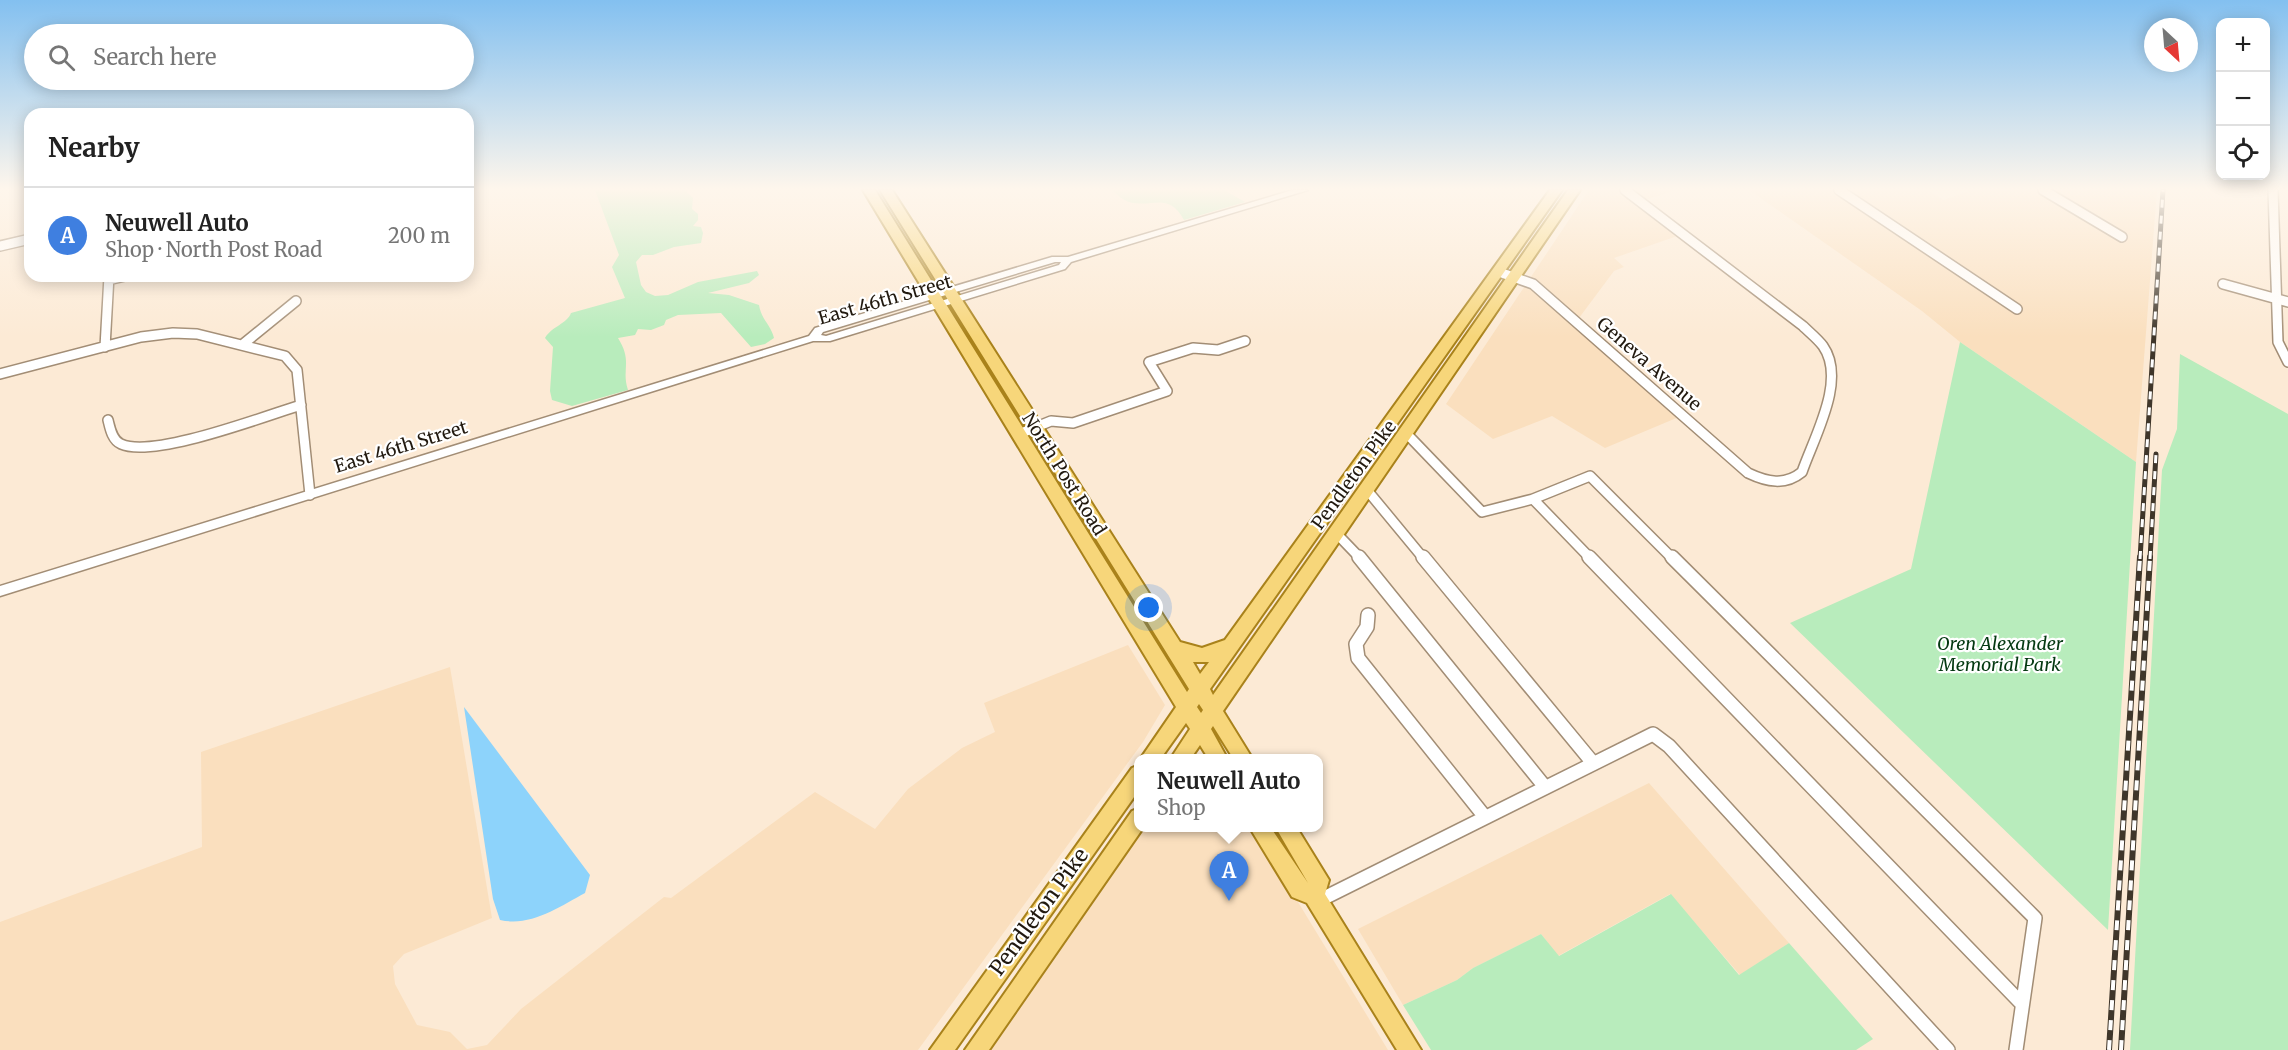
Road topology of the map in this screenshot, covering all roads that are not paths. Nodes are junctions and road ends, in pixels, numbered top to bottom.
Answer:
1 (903, 239) edge
2 (913, 239) edge
3 (1138, 239) edge
4 (1527, 239) edge
5 (1535, 239) edge
6 (1689, 239) edge
7 (1913, 239) edge
8 (2275, 239) edge
9 (24, 240) edge
10 (0, 246) edge
11 (1507, 274) junction
12 (108, 282) edge
13 (2223, 284) dead end
14 (944, 297) junction
15 (2277, 299) junction
16 (296, 301) dead end
17 (2288, 302) edge
18 (2018, 309) dead end
19 (1245, 341) dead end
20 (242, 345) junction
21 (105, 347) junction
22 (2288, 362) edge
23 (0, 374) edge
24 (301, 405) junction
25 (108, 420) dead end
26 (1035, 427) junction
27 (1406, 433) junction
28 (1019, 434) junction
29 (1366, 490) junction
30 (310, 495) junction
31 (1533, 499) junction
32 (1336, 533) junction
33 (0, 591) edge
34 (1368, 615) dead end
35 (1234, 643) junction
36 (1173, 648) junction
37 (1200, 691) junction
38 (1187, 708) junction
39 (1214, 712) junction
40 (1201, 731) junction
41 (1154, 754) edge
42 (1184, 754) edge
43 (1215, 754) edge
44 (1240, 754) edge
45 (1593, 763) junction
46 (1134, 781) edge
47 (1545, 787) junction
48 (1485, 817) junction
49 (1134, 824) edge
50 (1263, 832) edge
51 (1289, 832) edge
52 (1316, 898) junction
53 (2022, 1004) junction
54 (941, 1050) edge
55 (976, 1050) edge
56 (1410, 1050) edge
57 (1948, 1050) edge
58 (2016, 1050) edge

1 - 14 main road, North Post Road
2 - 14 main road, North Post Road
3 - 14 street, East 46th Street
4 - 11 main road, Pendleton Pike
5 - 11 main road, Pendleton Pike
6 - 11 street, Geneva Avenue
7 - 18 street
8 - 15 street
9 - 10 street
11 - 27 main road, Pendleton Pike
11 - 35 main road, Pendleton Pike
12 - 21 street
13 - 15 street
14 - 26 main road, North Post Road
14 - 28 main road, North Post Road
14 - 30 street, East 46th Street
15 - 17 street
15 - 22 street
16 - 20 street
19 - 26 street
20 - 21 street
20 - 24 street
21 - 23 street
24 - 25 street
24 - 30 street
26 - 28 street
26 - 36 main road, North Post Road
27 - 29 main road, Pendleton Pike
27 - 31 street
28 - 38 main road, North Post Road
29 - 32 main road, Pendleton Pike
29 - 45 street
30 - 33 street, East 46th Street
31 - 53 street
31 - 53 street
32 - 39 main road, Pendleton Pike
32 - 47 street
34 - 48 street
35 - 36 main road
35 - 37 main road, Pendleton Pike
36 - 37 main road, North Post Road
37 - 38 main road, Pendleton Pike
37 - 39 main road, North Post Road
38 - 40 main road, North Post Road
38 - 41 main road, Pendleton Pike
39 - 40 main road, Pendleton Pike
39 - 44 main road, North Post Road
40 - 42 main road, Pendleton Pike
40 - 43 main road, North Post Road
45 - 47 street
45 - 57 street
46 - 54 main road, Pendleton Pike
47 - 48 street
48 - 52 street
49 - 55 main road, Pendleton Pike
50 - 52 main road
51 - 52 main road
52 - 56 main road
53 - 58 street

